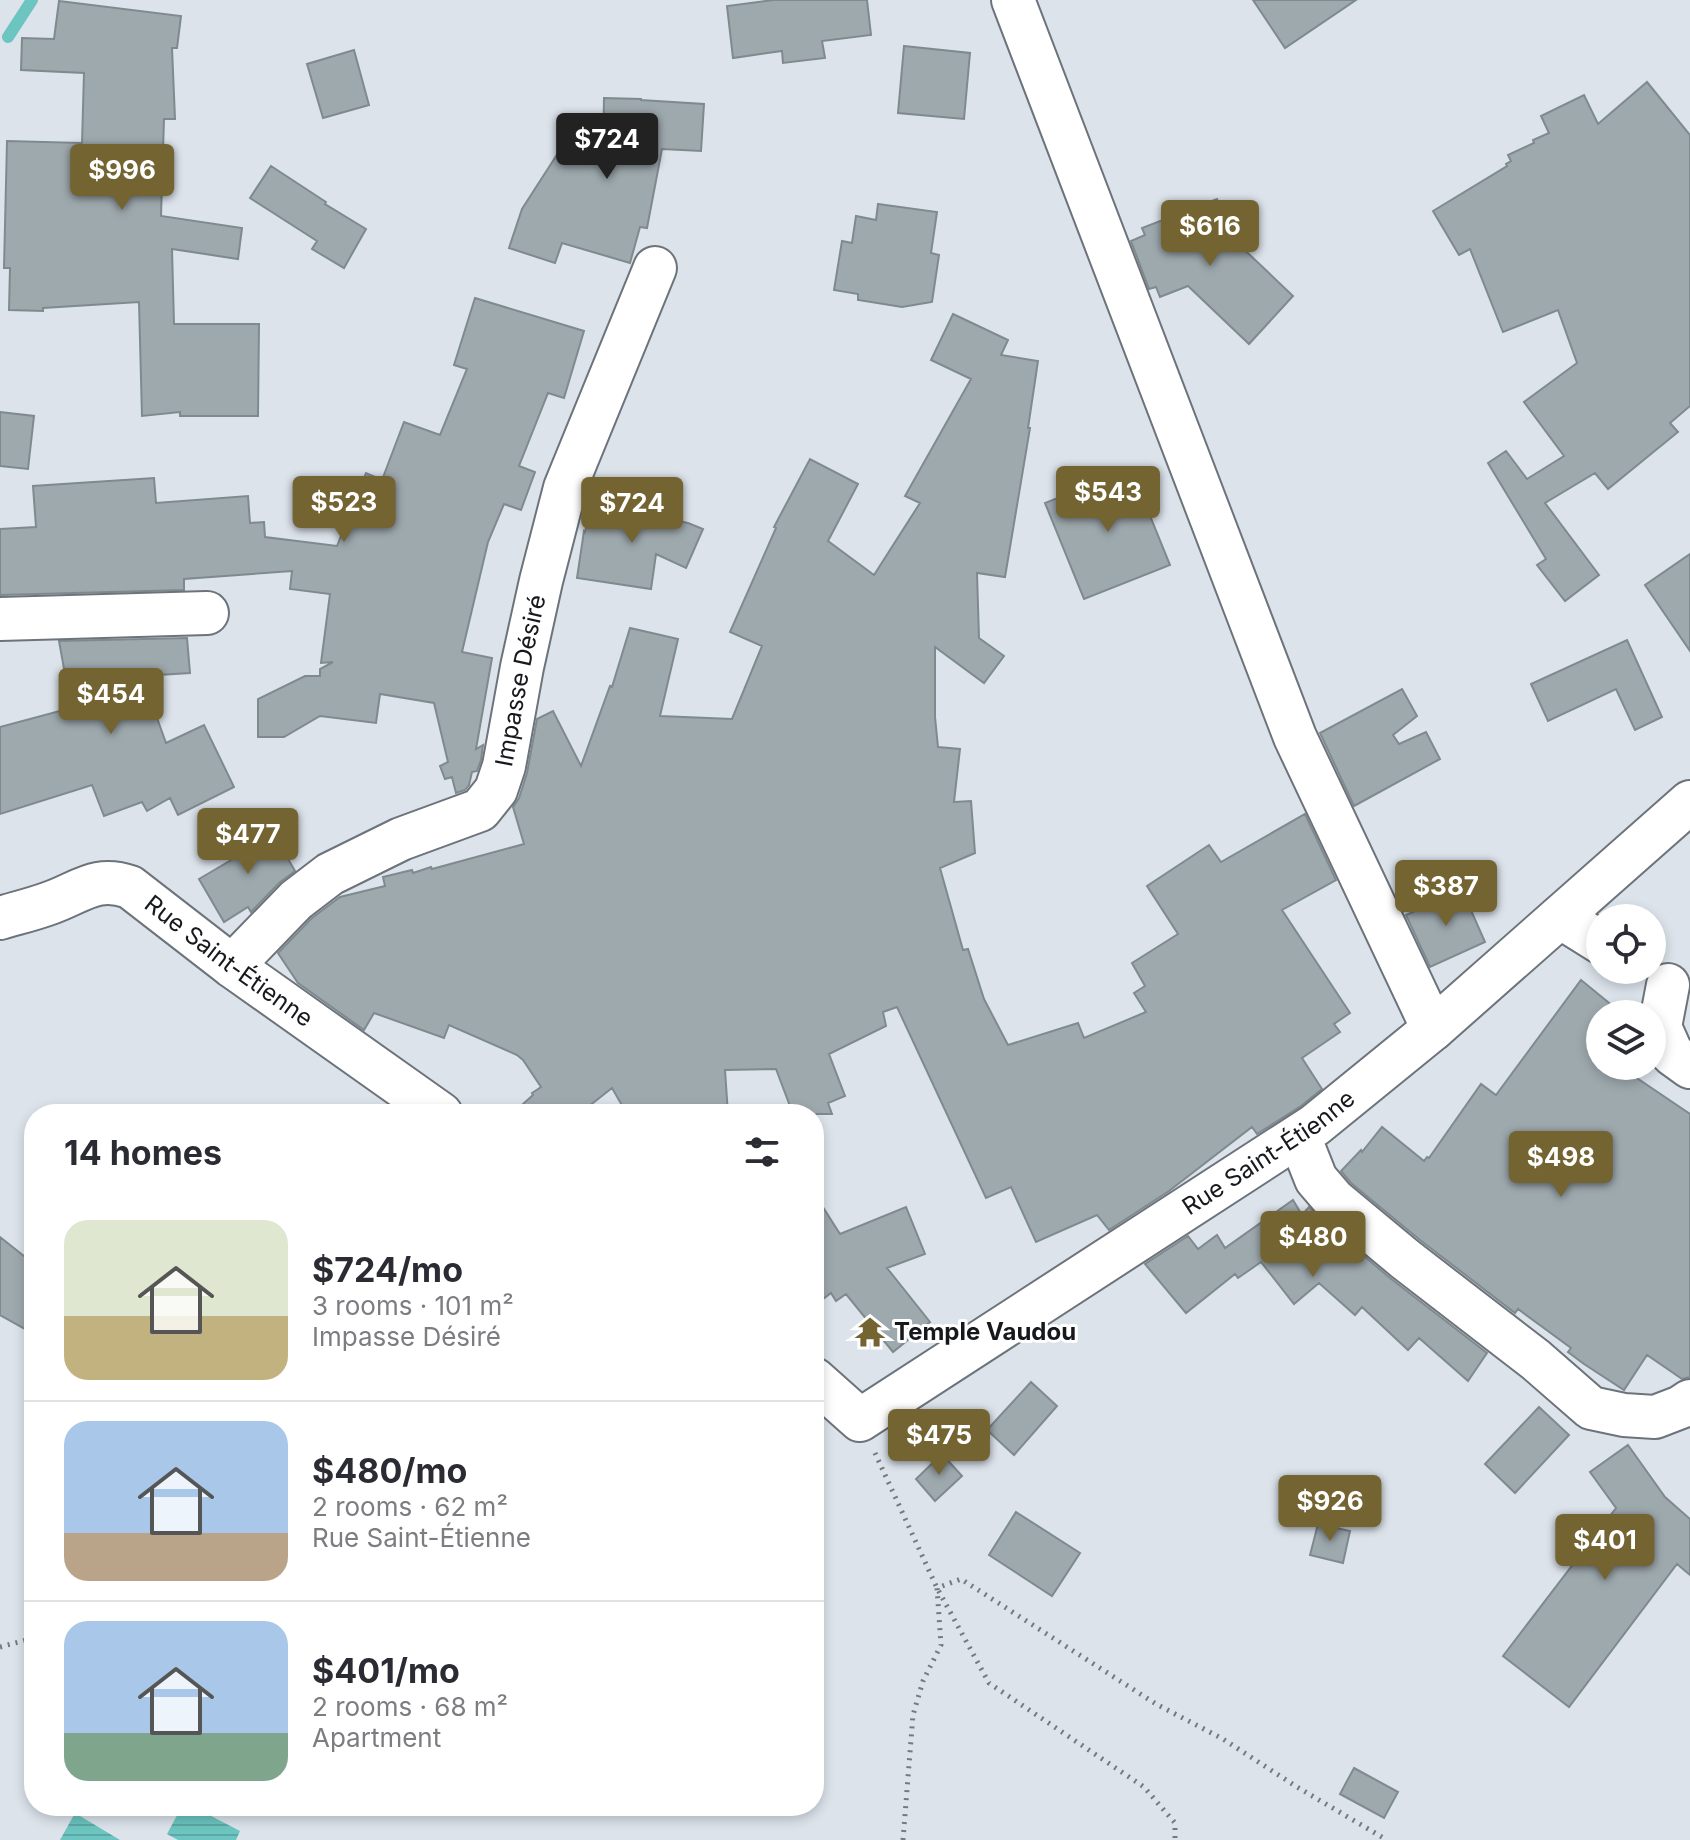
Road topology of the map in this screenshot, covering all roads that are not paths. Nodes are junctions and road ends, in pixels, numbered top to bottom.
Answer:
1 (1013, 0) edge
2 (655, 268) dead end
3 (207, 613) dead end
4 (0, 619) edge
5 (1690, 802) edge
6 (1560, 917) junction
7 (0, 918) edge
8 (1586, 933) edge
9 (232, 966) junction
10 (1668, 985) edge
11 (1433, 1029) junction
12 (1690, 1067) edge
13 (427, 1104) edge
14 (1299, 1136) junction
15 (824, 1388) edge
16 (1690, 1401) edge

1 - 11 street
2 - 9 street, Impasse Désiré
3 - 4 street
5 - 6 street, Rue Saint-Étienne
6 - 8 street
6 - 11 street, Rue Saint-Étienne
7 - 9 street, Rue Saint-Étienne
9 - 13 street, Rue Saint-Étienne
10 - 12 street
11 - 14 street, Rue Saint-Étienne
14 - 15 street, Rue Saint-Étienne
14 - 16 street

